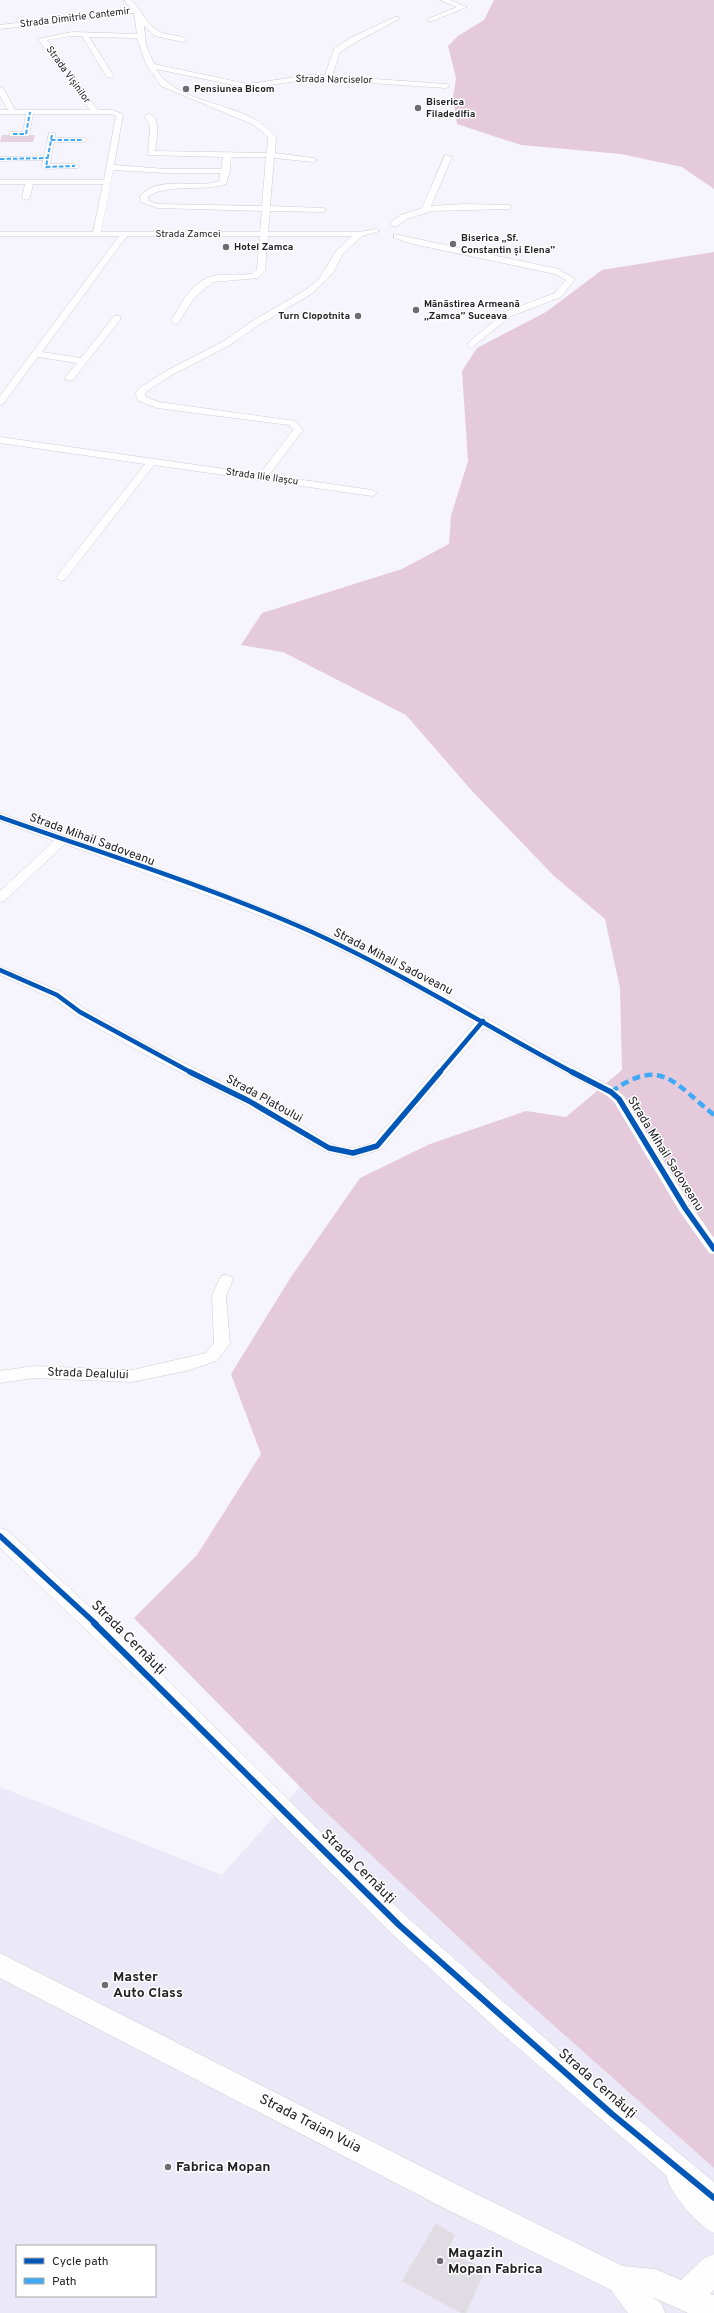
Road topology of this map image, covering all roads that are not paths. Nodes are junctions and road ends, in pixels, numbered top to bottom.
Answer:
1 (138, 0) edge
2 (443, 0) edge
3 (128, 1) edge
4 (136, 11) junction
5 (397, 18) dead end
6 (430, 20) dead end
7 (142, 21) junction
8 (0, 27) edge
9 (84, 34) junction
10 (141, 36) junction
11 (183, 40) dead end
12 (152, 66) junction
13 (110, 76) dead end
14 (328, 78) junction
15 (446, 86) dead end
16 (0, 88) edge
17 (0, 112) edge
18 (14, 112) junction
19 (30, 112) junction
20 (96, 112) junction
21 (149, 116) dead end
22 (13, 134) dead end
23 (83, 140) dead end
24 (227, 154) junction
25 (271, 155) junction
26 (448, 157) dead end
27 (48, 158) junction
28 (0, 159) edge
29 (313, 160) dead end
30 (75, 166) dead end
31 (111, 167) junction
32 (226, 171) junction
33 (0, 182) edge
34 (30, 182) junction
35 (108, 182) junction
36 (26, 198) dead end
37 (314, 200) dead end
38 (507, 207) dead end
39 (267, 208) junction
40 (313, 209) junction
41 (426, 209) junction
42 (323, 210) dead end
43 (394, 224) junction
44 (376, 231) junction
45 (97, 233) junction
46 (0, 234) edge
47 (125, 234) junction
48 (264, 234) junction
49 (359, 234) junction
50 (397, 236) junction
51 (117, 318) dead end
52 (175, 321) dead end
53 (471, 345) dead end
54 (34, 354) junction
55 (83, 361) junction
56 (69, 379) dead end
57 (0, 402) edge
58 (0, 440) edge
59 (152, 461) junction
60 (263, 477) junction
61 (372, 493) dead end
62 (61, 578) dead end
63 (0, 817) edge
64 (62, 840) junction
65 (0, 898) edge
66 (0, 970) edge
67 (483, 1021) junction
68 (714, 1249) edge
69 (226, 1280) dead end
70 (0, 1377) edge
71 (0, 1536) edge
72 (0, 1965) edge
73 (667, 2162) junction
74 (714, 2198) edge
75 (714, 2221) edge
76 (714, 2268) edge
77 (621, 2280) junction
78 (684, 2296) junction
79 (714, 2310) edge
80 (651, 2313) edge

1 - 3 street
2 - 6 street
3 - 4 street, Strada Dimitrie Cantemir
4 - 7 street
4 - 8 street, Strada Dimitrie Cantemir
5 - 14 street
7 - 10 street
7 - 11 street
9 - 10 street, Strada Vișinilor
9 - 13 street
9 - 20 street, Strada Vișinilor
10 - 12 street
12 - 14 street, Strada Narciselor
12 - 25 street
14 - 15 street, Strada Narciselor
16 - 18 street
17 - 18 street
18 - 19 street
19 - 20 street
19 - 22 street
20 - 31 street, Strada Vișinilor
21 - 24 street
23 - 27 street
24 - 25 street
24 - 32 street
25 - 29 street
25 - 39 street
26 - 41 street
27 - 28 street
27 - 30 street
31 - 32 street
31 - 35 street, Strada Vișinilor
32 - 39 street
33 - 34 street
34 - 35 street
34 - 36 street
35 - 45 street, Strada Vișinilor
37 - 40 street
38 - 41 street
39 - 40 street
39 - 48 street
40 - 42 street
41 - 43 street
43 - 44 street
43 - 50 street
44 - 49 street, Strada Zamcei
44 - 50 street
45 - 46 street, Strada Zamcei
45 - 47 street, Strada Zamcei
47 - 48 street, Strada Zamcei
47 - 54 street
48 - 49 street, Strada Zamcei
48 - 52 street
49 - 60 street
50 - 53 street
51 - 55 street
54 - 55 street
54 - 57 street
55 - 56 street
58 - 59 street, Strada Ilie Ilașcu
59 - 60 street, Strada Ilie Ilașcu
59 - 62 street
60 - 61 street, Strada Ilie Ilașcu
63 - 64 street, Strada Mihail Sadoveanu
64 - 65 street
64 - 67 street, Strada Mihail Sadoveanu
66 - 67 street, Strada Platoului
67 - 68 street, Strada Mihail Sadoveanu
69 - 70 street, Strada Dealului
71 - 73 street, Strada Cernăuți
72 - 77 main road, Strada Traian Vuia
73 - 74 street, Strada Cernăuți
73 - 75 street, Strada Cernăuți
76 - 78 main road
77 - 78 main road, Strada Traian Vuia
77 - 80 main road, Strada Traian Vuia
78 - 79 main road, Strada Traian Vuia

